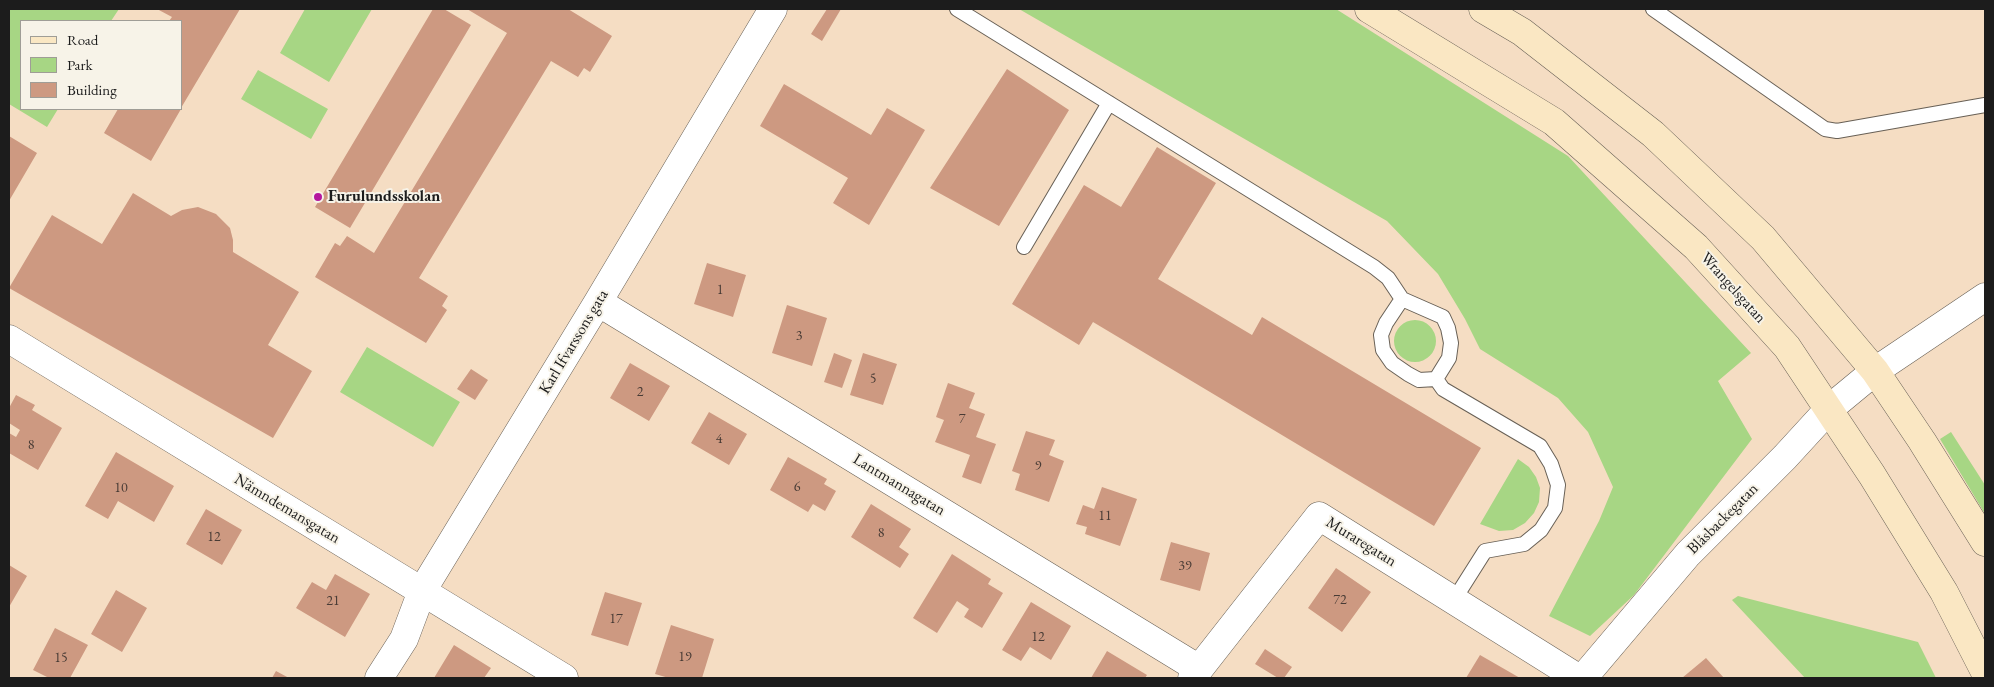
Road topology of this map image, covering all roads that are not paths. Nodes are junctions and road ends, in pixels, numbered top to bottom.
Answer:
1 (773, 9) edge
2 (957, 9) edge
3 (1370, 9) edge
4 (1483, 9) edge
5 (1652, 9) edge
6 (1109, 103) junction
7 (1985, 104) edge
8 (1024, 247) dead end
9 (1985, 297) edge
10 (1402, 299) junction
11 (598, 302) junction
12 (9, 339) edge
13 (1875, 371) junction
14 (1436, 379) junction
15 (1829, 409) junction
16 (1985, 542) edge
17 (422, 591) junction
18 (1454, 600) junction
19 (1985, 672) edge
20 (1196, 673) edge
21 (379, 678) edge
22 (564, 678) edge
23 (1578, 678) edge
24 (1583, 678) edge

1 - 11 street, Karl Ifvarssons gata
2 - 6 lane
3 - 15 main road, Wrangelsgatan
4 - 13 main road
5 - 7 lane
6 - 8 lane
6 - 10 lane
9 - 13 street, Blåsbackegatan
10 - 14 lane
10 - 14 lane
11 - 17 street, Karl Ifvarssons gata
11 - 20 street, Lantmannagatan
12 - 17 street, Nämndemansgatan
13 - 15 street, Blåsbackegatan
13 - 16 main road
14 - 18 lane
15 - 19 main road, Wrangelsgatan
15 - 24 street, Blåsbackegatan
17 - 21 street, Karl Ifvarssons gata
17 - 22 street, Nämndemansgatan
18 - 20 street, Muraregatan
18 - 23 street, Muraregatan

